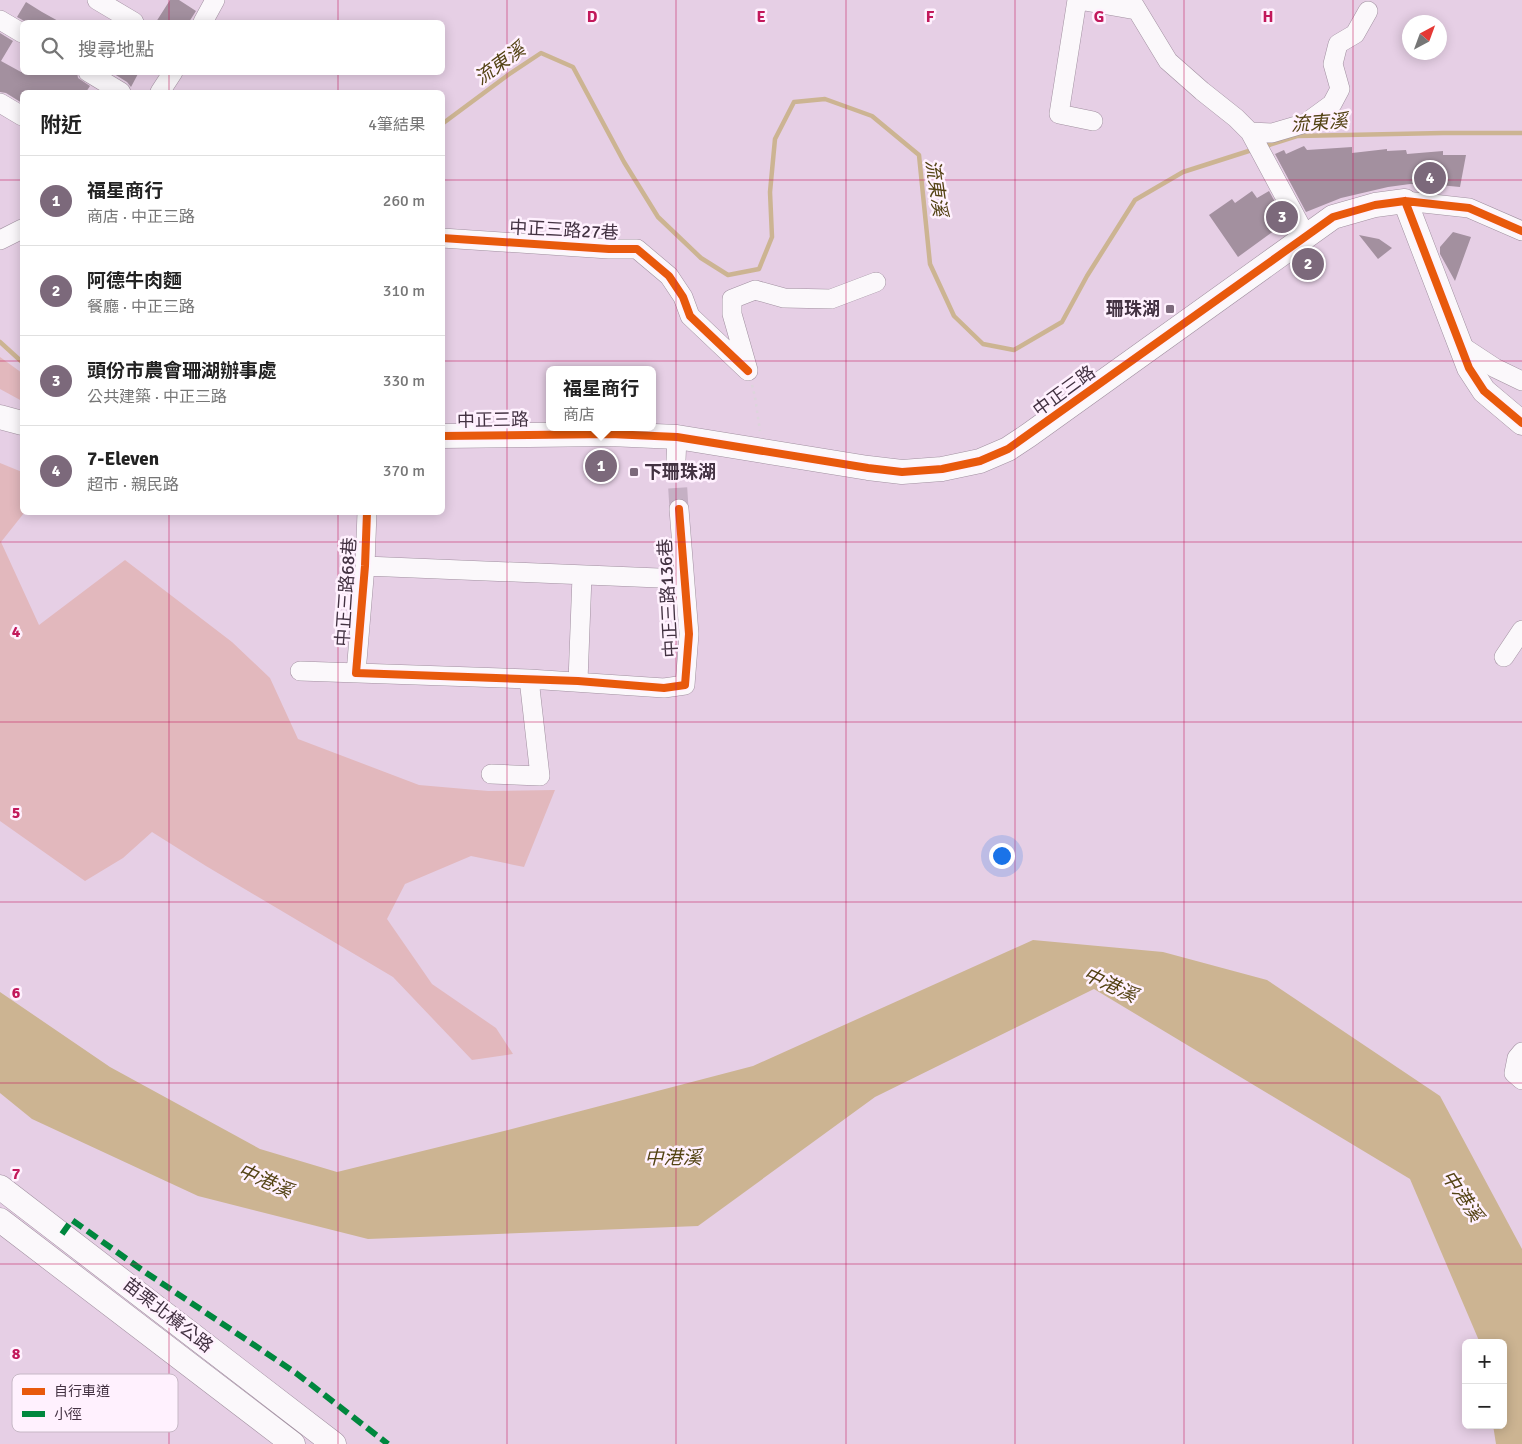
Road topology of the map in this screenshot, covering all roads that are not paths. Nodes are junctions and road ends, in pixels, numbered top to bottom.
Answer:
1 (96, 0) edge
2 (215, 0) edge
3 (1078, 0) edge
4 (1134, 5) edge
5 (1368, 11) dead end
6 (0, 20) edge
7 (131, 20) edge
8 (204, 20) edge
9 (20, 32) edge
10 (93, 75) edge
11 (171, 75) edge
12 (118, 90) edge
13 (161, 90) edge
14 (0, 103) edge
15 (20, 115) edge
16 (1093, 120) dead end
17 (1250, 132) junction
18 (1406, 201) junction
19 (20, 230) edge
20 (1522, 231) edge
21 (1306, 236) junction
22 (445, 238) edge
23 (0, 240) edge
24 (876, 282) dead end
25 (1460, 345) junction
26 (1522, 381) edge
27 (0, 417) edge
28 (20, 423) edge
29 (1522, 423) edge
30 (445, 436) edge
31 (679, 509) tunnel mouth
32 (367, 515) edge
33 (365, 566) junction
34 (582, 576) junction
35 (684, 579) junction
36 (1522, 630) edge
37 (1504, 657) dead end
38 (300, 671) dead end
39 (356, 673) junction
40 (529, 679) junction
41 (578, 681) junction
42 (491, 774) dead end
43 (1522, 1052) edge
44 (1522, 1080) edge
45 (0, 1187) edge
46 (0, 1220) edge
47 (293, 1444) edge
48 (334, 1444) edge

1 - 7 street
2 - 8 street
3 - 4 street
3 - 16 street
4 - 17 street
5 - 17 street
6 - 9 street
10 - 12 street
11 - 13 street
14 - 15 street
17 - 21 street
18 - 20 street
18 - 21 main road, 中正三路
18 - 25 main road
19 - 23 street
21 - 30 main road, 中正三路
22 - 24 street, 中正三路27巷
25 - 26 street
25 - 29 main road
27 - 28 main road
31 - 35 street, 中正三路136巷
32 - 33 street, 中正三路68巷
33 - 34 street
33 - 39 street, 中正三路68巷
34 - 35 street
34 - 41 street
35 - 41 street, 中正三路136巷
36 - 37 street
38 - 39 street
39 - 40 street
40 - 41 street
40 - 42 street
43 - 44 street
45 - 48 main road, 苗栗北橫公路
46 - 47 main road, 苗栗北橫公路

